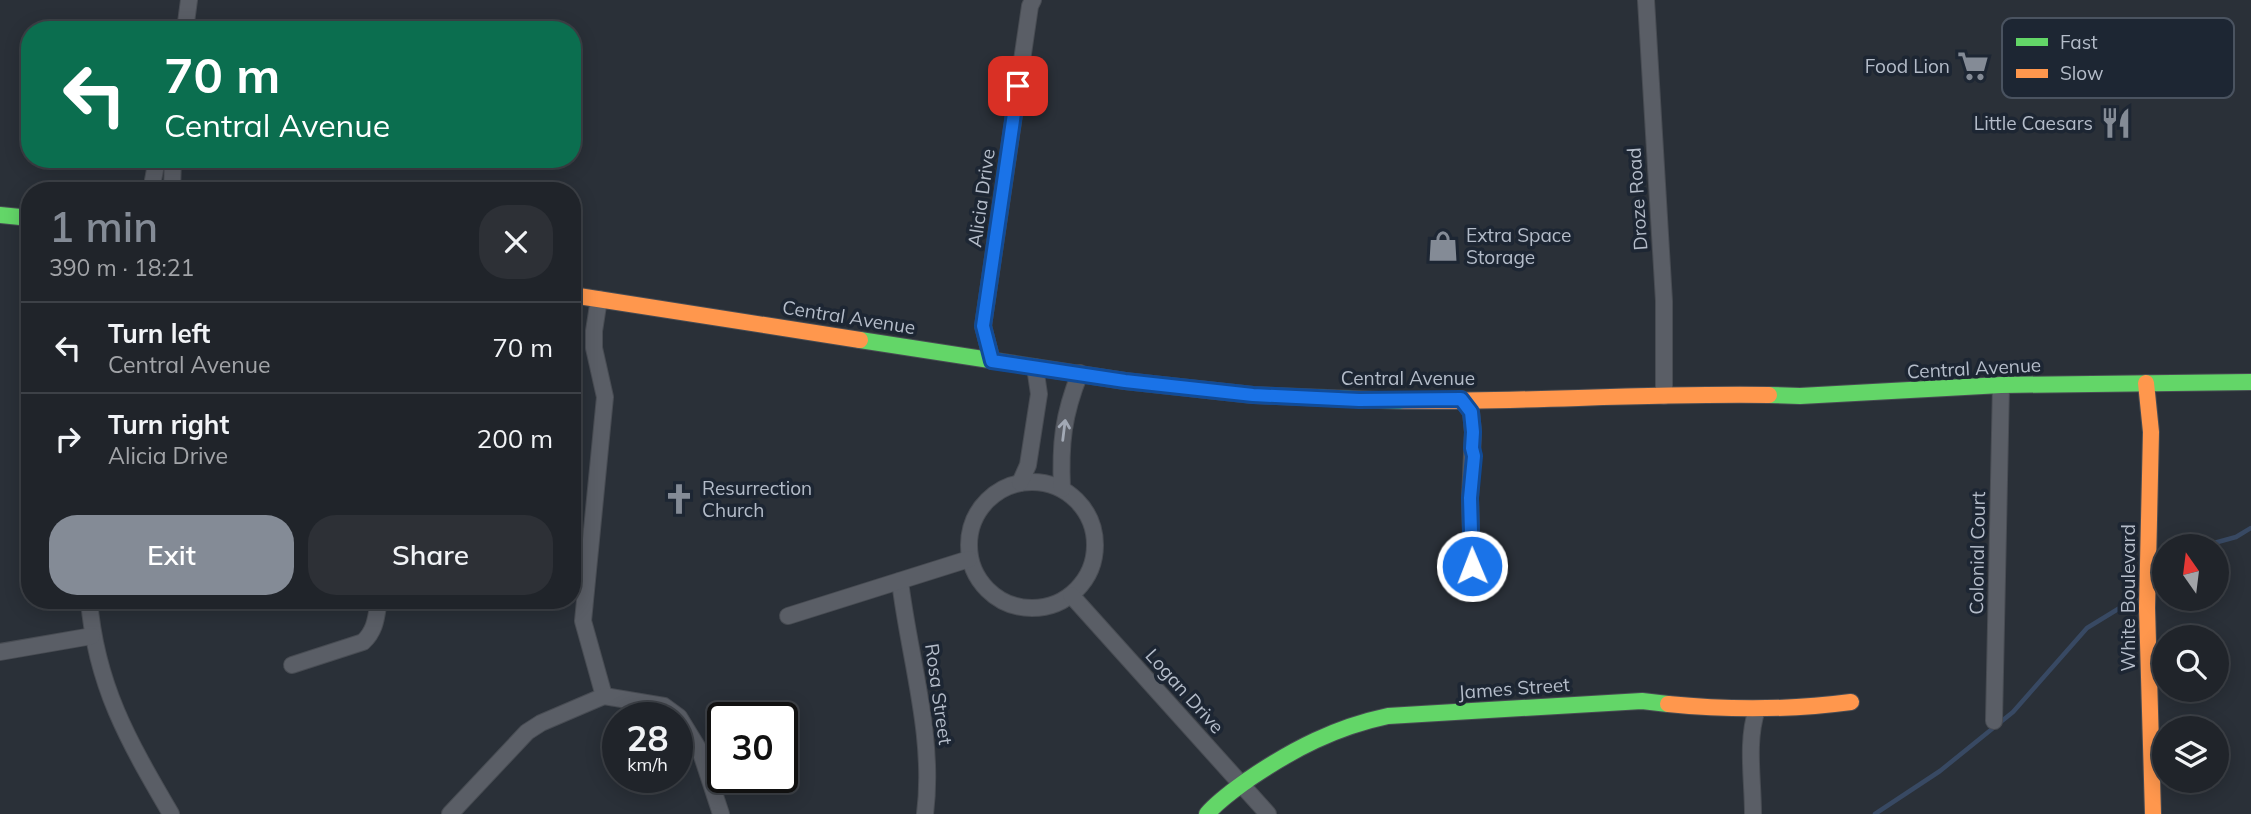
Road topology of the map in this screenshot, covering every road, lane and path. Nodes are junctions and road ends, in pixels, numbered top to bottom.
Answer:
1 (189, 0) edge
2 (1033, 0) edge
3 (1646, 0) edge
4 (186, 21) edge
5 (0, 215) edge
6 (21, 217) edge
7 (581, 296) edge
8 (599, 299) junction
9 (992, 361) junction
10 (1035, 367) junction
11 (1080, 373) junction
12 (2251, 382) edge
13 (2146, 383) junction
14 (2001, 386) junction
15 (1664, 396) junction
16 (1461, 399) junction
17 (1020, 483) junction
18 (1062, 489) junction
19 (969, 559) junction
20 (1472, 566) dead end
21 (900, 581) junction
22 (1071, 595) junction
23 (90, 609) edge
24 (378, 609) edge
25 (788, 616) dead end
26 (92, 636) junction
27 (0, 652) edge
28 (292, 665) dead end
29 (604, 696) junction
30 (1851, 702) dead end
31 (1757, 709) junction
32 (1994, 721) dead end
33 (1243, 784) junction
34 (171, 814) edge
35 (450, 814) edge
36 (721, 814) edge
37 (925, 814) edge
38 (1207, 814) edge
39 (1268, 814) edge
40 (1753, 814) edge
41 (2152, 814) edge

1 - 4 street
2 - 9 street, Alicia Drive
3 - 15 street, Droze Road
5 - 6 street
7 - 8 street, Central Avenue
8 - 9 street, Central Avenue
8 - 29 street
9 - 10 street, Central Avenue
10 - 11 street, Central Avenue
10 - 17 street
11 - 16 street, Central Avenue
18 -> 11 street
12 - 13 street, Central Avenue
13 - 14 street, Central Avenue
13 - 41 street, White Boulevard
14 - 15 street, Central Avenue
14 - 32 street, Colonial Court
15 - 16 street, Central Avenue
16 - 20 street
17 - 18 street
17 - 19 street
18 - 22 street
19 - 21 street
19 - 22 street
21 - 25 street
21 - 37 street, Rosa Street
22 - 33 street, Logan Drive
23 - 26 street
24 - 28 street
26 - 27 street
26 - 34 street
29 - 35 street
29 - 36 street
30 - 31 street, James Street
31 - 33 street, James Street
31 - 40 street
33 - 38 street, James Street
33 - 39 street, Logan Drive

